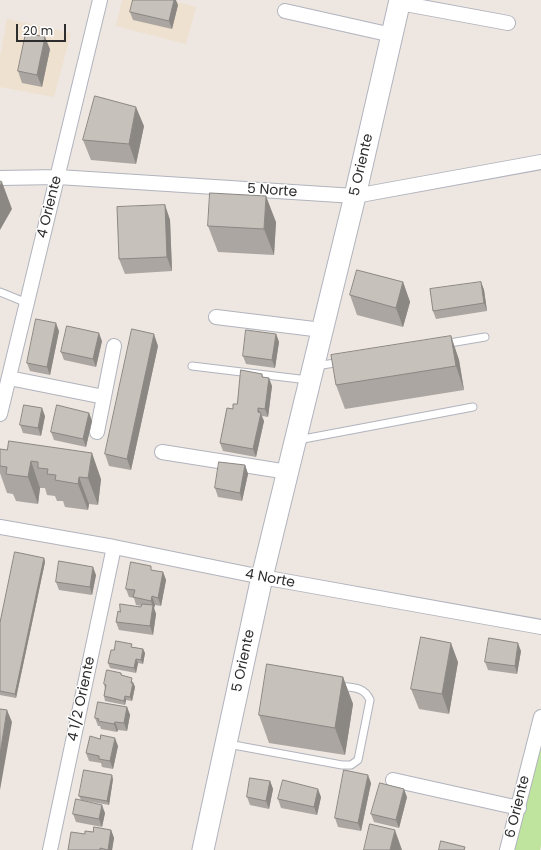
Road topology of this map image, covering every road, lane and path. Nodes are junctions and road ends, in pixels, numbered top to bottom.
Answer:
1 (100, 0) edge
2 (400, 2) edge
3 (285, 11) dead end
4 (508, 23) dead end
5 (392, 36) junction
6 (541, 162) edge
7 (58, 177) junction
8 (0, 178) edge
9 (355, 196) junction
10 (0, 292) edge
11 (27, 303) junction
12 (216, 317) dead end
13 (322, 330) junction
14 (485, 337) dead end
15 (438, 345) edge
16 (114, 346) dead end
17 (352, 360) edge
18 (192, 366) dead end
19 (312, 373) junction
20 (9, 378) junction
21 (104, 397) junction
22 (473, 407) dead end
23 (0, 414) edge
24 (97, 432) dead end
25 (295, 440) junction
26 (162, 452) dead end
27 (288, 472) junction
28 (0, 527) edge
29 (114, 547) junction
30 (262, 577) junction
31 (541, 627) edge
32 (329, 684) edge
33 (541, 717) edge
34 (226, 744) junction
35 (393, 780) dead end
36 (519, 808) junction
37 (50, 850) edge
38 (203, 850) edge
39 (507, 850) edge

1 - 7 street, 4 Oriente
2 - 4 street
2 - 5 main road, 5 Oriente
3 - 5 street
5 - 9 main road, 5 Oriente
6 - 9 street, 5 Norte
7 - 8 street, 5 Norte
7 - 9 street, 5 Norte
7 - 11 street, 4 Oriente
9 - 13 main road, 5 Oriente
10 - 11 lane
11 - 20 street, 4 Oriente
12 - 13 street
13 - 19 main road, 5 Oriente
14 - 15 lane
16 - 21 street
17 - 19 lane
18 - 19 lane
19 - 25 main road, 5 Oriente
20 - 21 street
20 - 23 street, 4 Oriente
21 - 24 street
22 - 25 lane
25 - 27 main road, 5 Oriente
26 - 27 street
27 - 30 main road, 5 Oriente
28 - 29 street, 4 Norte
29 - 30 street, 4 Norte
29 - 37 street, 4 1/2 Oriente
30 - 31 street, 4 Norte
30 - 34 main road, 5 Oriente
32 - 34 lane
33 - 36 street, 6 Oriente
34 - 38 main road, 5 Oriente
35 - 36 street
36 - 39 street, 6 Oriente

